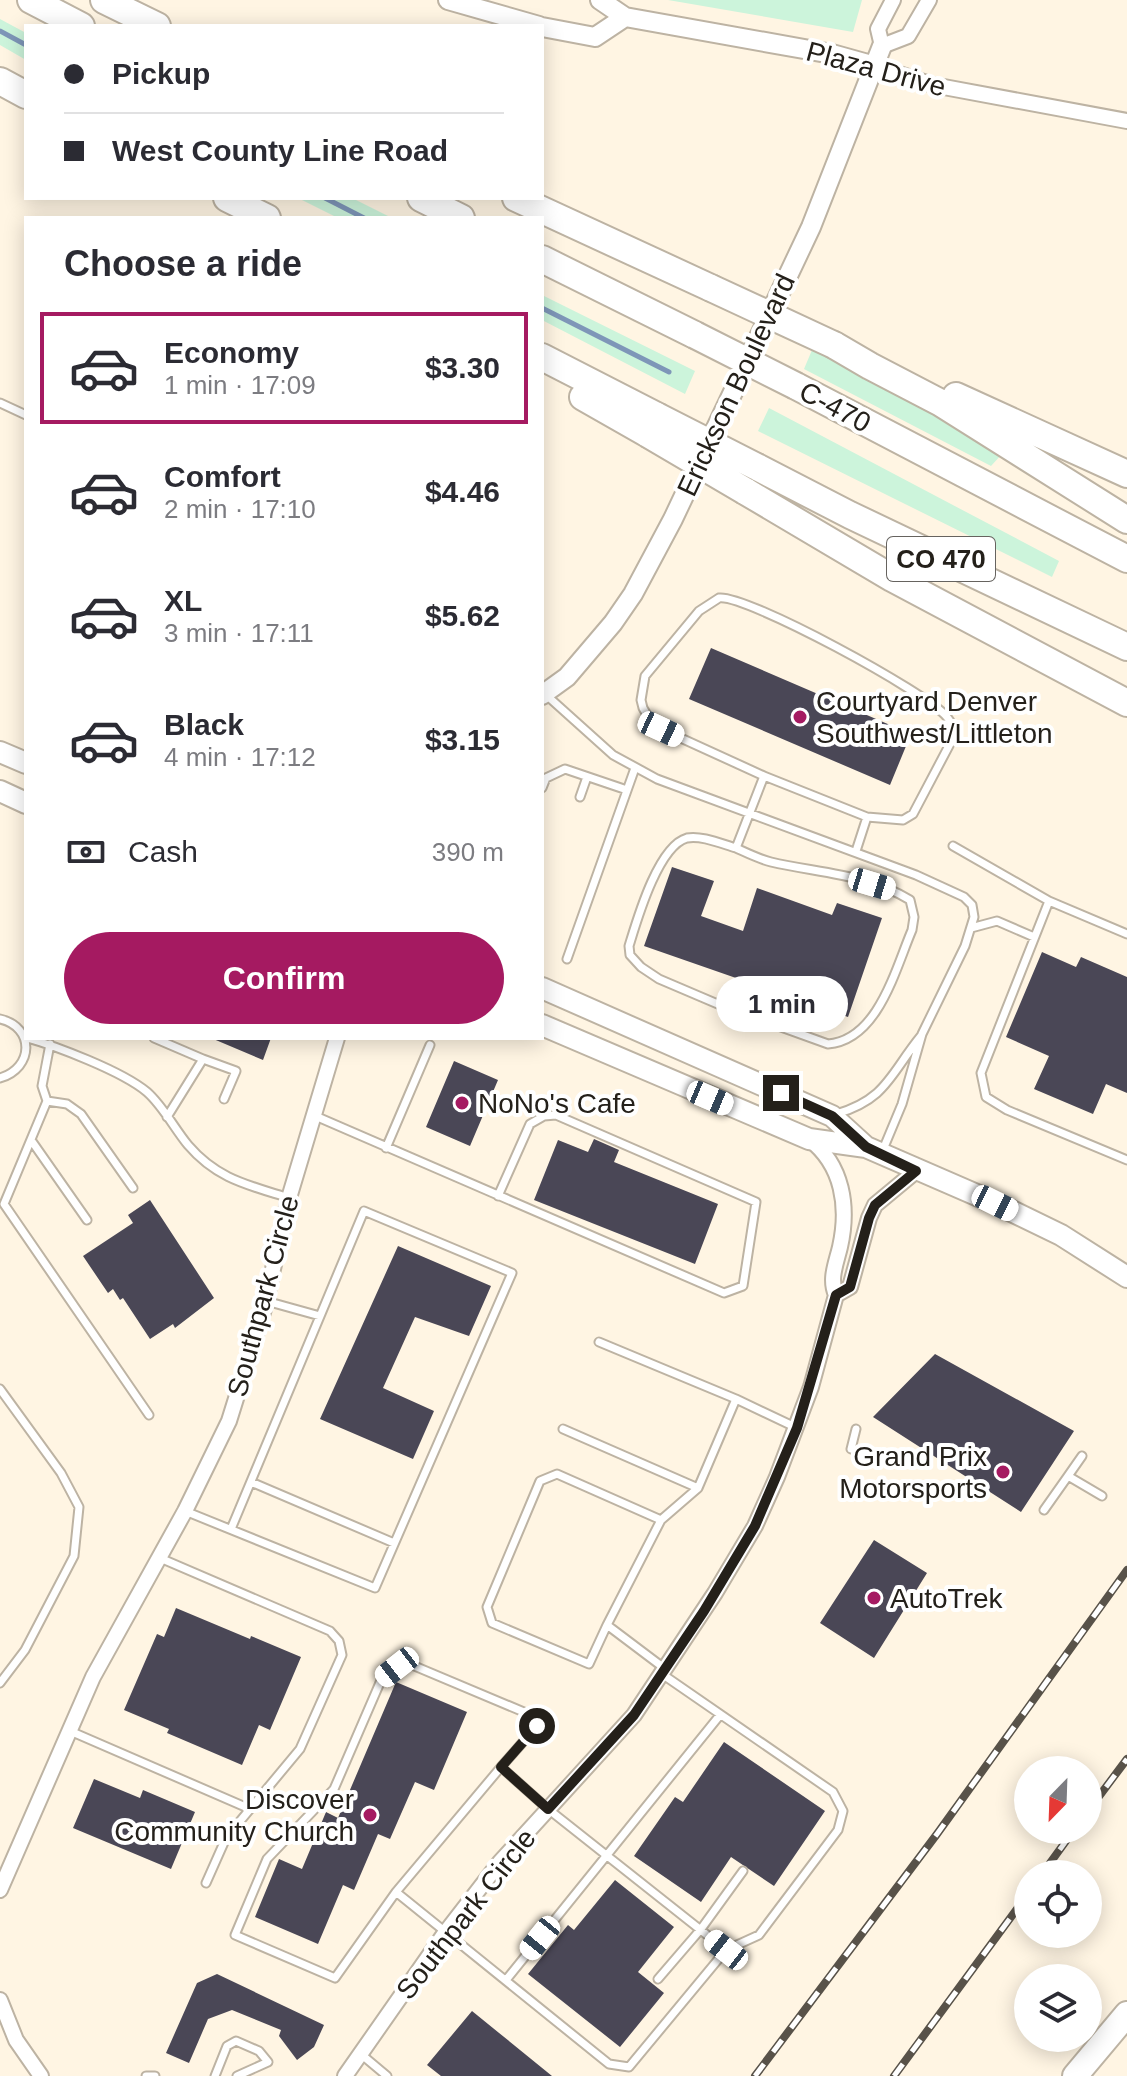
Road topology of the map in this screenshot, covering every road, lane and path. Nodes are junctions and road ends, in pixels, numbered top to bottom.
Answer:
1 (31, 0) edge
2 (104, 0) edge
3 (448, 0) edge
4 (600, 0) edge
5 (893, 0) edge
6 (929, 0) edge
7 (625, 17) junction
8 (77, 24) edge
9 (153, 24) edge
10 (533, 24) edge
11 (544, 27) edge
12 (882, 46) junction
13 (875, 66) junction
14 (0, 81) edge
15 (24, 94) edge
16 (1127, 121) edge
17 (231, 200) edge
18 (425, 200) edge
19 (520, 200) edge
20 (263, 216) edge
21 (457, 216) edge
22 (544, 260) edge
23 (834, 345) junction
24 (544, 358) edge
25 (544, 375) edge
26 (0, 403) edge
27 (24, 414) edge
28 (652, 425) junction
29 (1127, 474) edge
30 (1127, 520) edge
31 (1127, 559) edge
32 (1127, 647) edge
33 (544, 692) edge
34 (544, 694) edge
35 (1127, 703) edge
36 (0, 752) edge
37 (24, 762) edge
38 (635, 768) junction
39 (764, 776) junction
40 (587, 777) junction
41 (544, 783) edge
42 (627, 790) junction
43 (0, 791) edge
44 (580, 797) dead end
45 (24, 802) edge
46 (748, 813) junction
47 (867, 817) junction
48 (953, 846) dead end
49 (736, 848) junction
50 (856, 851) junction
51 (1049, 901) junction
52 (971, 928) junction
53 (1127, 934) edge
54 (1034, 937) junction
55 (567, 959) dead end
56 (544, 989) edge
57 (0, 1019) edge
58 (544, 1026) edge
59 (922, 1034) junction
60 (24, 1037) edge
61 (24, 1040) edge
62 (35, 1040) edge
63 (159, 1040) edge
64 (336, 1040) edge
65 (50, 1044) junction
66 (430, 1045) dead end
67 (203, 1059) junction
68 (0, 1078) edge
69 (224, 1099) dead end
70 (47, 1101) junction
71 (313, 1115) junction
72 (832, 1116) junction
73 (167, 1117) junction
74 (809, 1139) junction
75 (31, 1140) junction
76 (386, 1148) junction
77 (874, 1151) junction
78 (1127, 1160) edge
79 (916, 1171) junction
80 (133, 1188) dead end
81 (498, 1196) junction
82 (289, 1198) junction
83 (87, 1220) dead end
84 (1127, 1277) edge
85 (836, 1295) junction
86 (266, 1301) junction
87 (320, 1316) junction
88 (599, 1342) dead end
89 (0, 1389) edge
90 (736, 1399) junction
91 (149, 1415) dead end
92 (797, 1428) junction
93 (563, 1429) dead end
94 (856, 1429) dead end
95 (851, 1449) dead end
96 (1082, 1456) dead end
97 (1068, 1476) junction
98 (251, 1482) junction
99 (698, 1488) junction
100 (1102, 1496) dead end
101 (1044, 1510) dead end
102 (185, 1511) junction
103 (661, 1520) junction
104 (231, 1529) junction
105 (394, 1543) junction
106 (160, 1558) junction
107 (607, 1625) junction
108 (664, 1672) junction
109 (0, 1683) edge
110 (720, 1715) junction
111 (70, 1731) junction
112 (501, 1767) junction
113 (250, 1809) junction
114 (548, 1809) junction
115 (608, 1854) junction
116 (743, 1871) dead end
117 (206, 1883) dead end
118 (0, 1890) edge
119 (396, 1892) junction
120 (701, 1929) junction
121 (445, 1933) junction
122 (726, 1950) junction
123 (658, 1979) dead end
124 (506, 1980) junction
125 (0, 2000) edge
126 (1127, 2014) edge
127 (362, 2055) junction
128 (41, 2076) edge
129 (146, 2076) edge
130 (155, 2076) edge
131 (215, 2076) edge
132 (237, 2076) edge
133 (345, 2076) edge
134 (387, 2076) edge
135 (1075, 2076) edge

1 - 8 highway
2 - 9 highway
3 - 10 street
4 - 7 street, Plaza Drive
5 - 12 street
6 - 12 street
7 - 11 street
7 - 13 street, Plaza Drive
12 - 13 street, Erickson Boulevard
13 - 16 street, Plaza Drive
13 - 33 street, Erickson Boulevard
14 - 15 highway
17 - 20 highway
18 - 21 highway
19 - 23 highway, bridge
22 - 31 highway, C-470 / CO 470, bridge
23 - 29 highway
23 - 30 highway
24 - 28 highway, CO 470
25 - 28 highway
26 - 27 lane
28 - 32 highway, CO 470, bridge
28 - 35 highway, bridge
34 - 38 lane
36 - 37 main road
38 - 42 lane
38 - 46 lane
39 - 46 lane
39 - 47 lane
39 - 47 lane
40 - 41 lane
40 - 42 lane
40 - 44 lane
42 - 55 lane
43 - 45 main road
46 - 49 lane
46 - 50 lane
47 - 50 lane
48 - 51 lane
49 - 49 lane
50 - 52 lane
51 - 53 lane
51 - 54 lane
52 - 54 lane
52 - 59 lane
54 - 78 lane
56 - 72 main road
57 - 60 lane
58 - 74 main road
59 - 72 lane
59 - 77 lane
61 - 68 lane
62 - 65 lane
63 - 67 lane
64 - 71 street, Southpark Circle
65 - 70 lane
65 - 73 lane
66 - 76 lane
67 - 69 lane
67 - 73 lane
70 - 75 lane
70 - 80 lane
71 - 76 lane
71 - 82 street, Southpark Circle
72 - 77 main road
73 - 82 lane
74 - 77 main road
74 - 85 street, Southpark Circle
75 - 83 lane
75 - 91 lane
76 - 81 lane
77 - 79 main road
79 - 84 main road
79 - 85 street, Southpark Circle
81 - 81 lane
82 - 86 street, Southpark Circle
85 - 92 street, Southpark Circle
86 - 87 lane
86 - 102 street, Southpark Circle
87 - 98 lane
87 - 105 lane
88 - 90 lane
89 - 109 lane
90 - 92 lane
90 - 99 lane
92 - 108 street, Southpark Circle
93 - 99 lane
94 - 95 lane
96 - 97 lane
97 - 100 lane
97 - 101 lane
98 - 104 lane
98 - 105 lane
99 - 103 lane
102 - 104 lane
102 - 106 street, Southpark Circle
103 - 107 lane
103 - 107 lane
104 - 105 lane
106 - 111 street, Southpark Circle
106 - 113 lane
107 - 108 lane
108 - 110 lane
108 - 114 street, Southpark Circle
110 - 115 lane
110 - 122 lane
111 - 113 lane
111 - 118 street, Southpark Circle
112 - 114 lane
112 - 119 lane
112 - 119 lane
113 - 117 lane
114 - 115 lane
114 - 121 street, Southpark Circle
115 - 120 lane
115 - 124 lane
116 - 120 lane
119 - 121 lane
120 - 122 lane
120 - 123 lane
121 - 124 lane
121 - 127 street, Southpark Circle
122 - 124 lane
125 - 128 street
126 - 135 highway
127 - 133 street, Southpark Circle
127 - 134 lane
129 - 130 lane
131 - 132 lane

